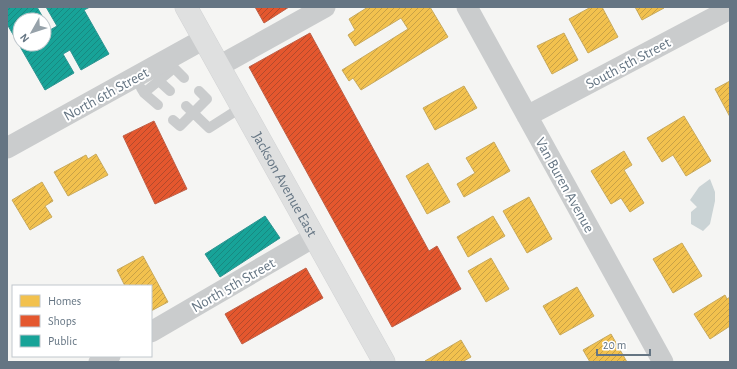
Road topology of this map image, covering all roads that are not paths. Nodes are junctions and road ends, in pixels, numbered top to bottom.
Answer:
1 (186, 7) edge
2 (325, 7) edge
3 (467, 7) edge
4 (730, 9) edge
5 (204, 39) junction
6 (219, 66) junction
7 (184, 78) dead end
8 (159, 81) junction
9 (140, 86) junction
10 (170, 91) dead end
11 (199, 91) dead end
12 (158, 105) dead end
13 (186, 106) dead end
14 (242, 107) junction
15 (194, 113) junction
16 (527, 116) junction
17 (173, 120) dead end
18 (7, 148) edge
19 (314, 236) junction
20 (152, 331) edge
21 (108, 357) edge
22 (99, 362) edge
23 (384, 362) edge
24 (663, 362) edge

1 - 5 main road, Jackson Avenue East
2 - 6 street
3 - 16 street, Van Buren Avenue
4 - 16 street, South 5th Street
5 - 6 main road, Jackson Avenue East
5 - 9 street, North 6th Street
6 - 14 main road, Jackson Avenue East
7 - 8 lane
8 - 9 lane
8 - 10 lane
9 - 12 lane
9 - 18 street, North 6th Street
11 - 15 lane
13 - 15 lane
14 - 15 lane
14 - 19 main road, Jackson Avenue East
15 - 17 lane
16 - 24 street, Van Buren Avenue
19 - 20 street, North 5th Street
19 - 23 main road, Jackson Avenue East
21 - 22 street

